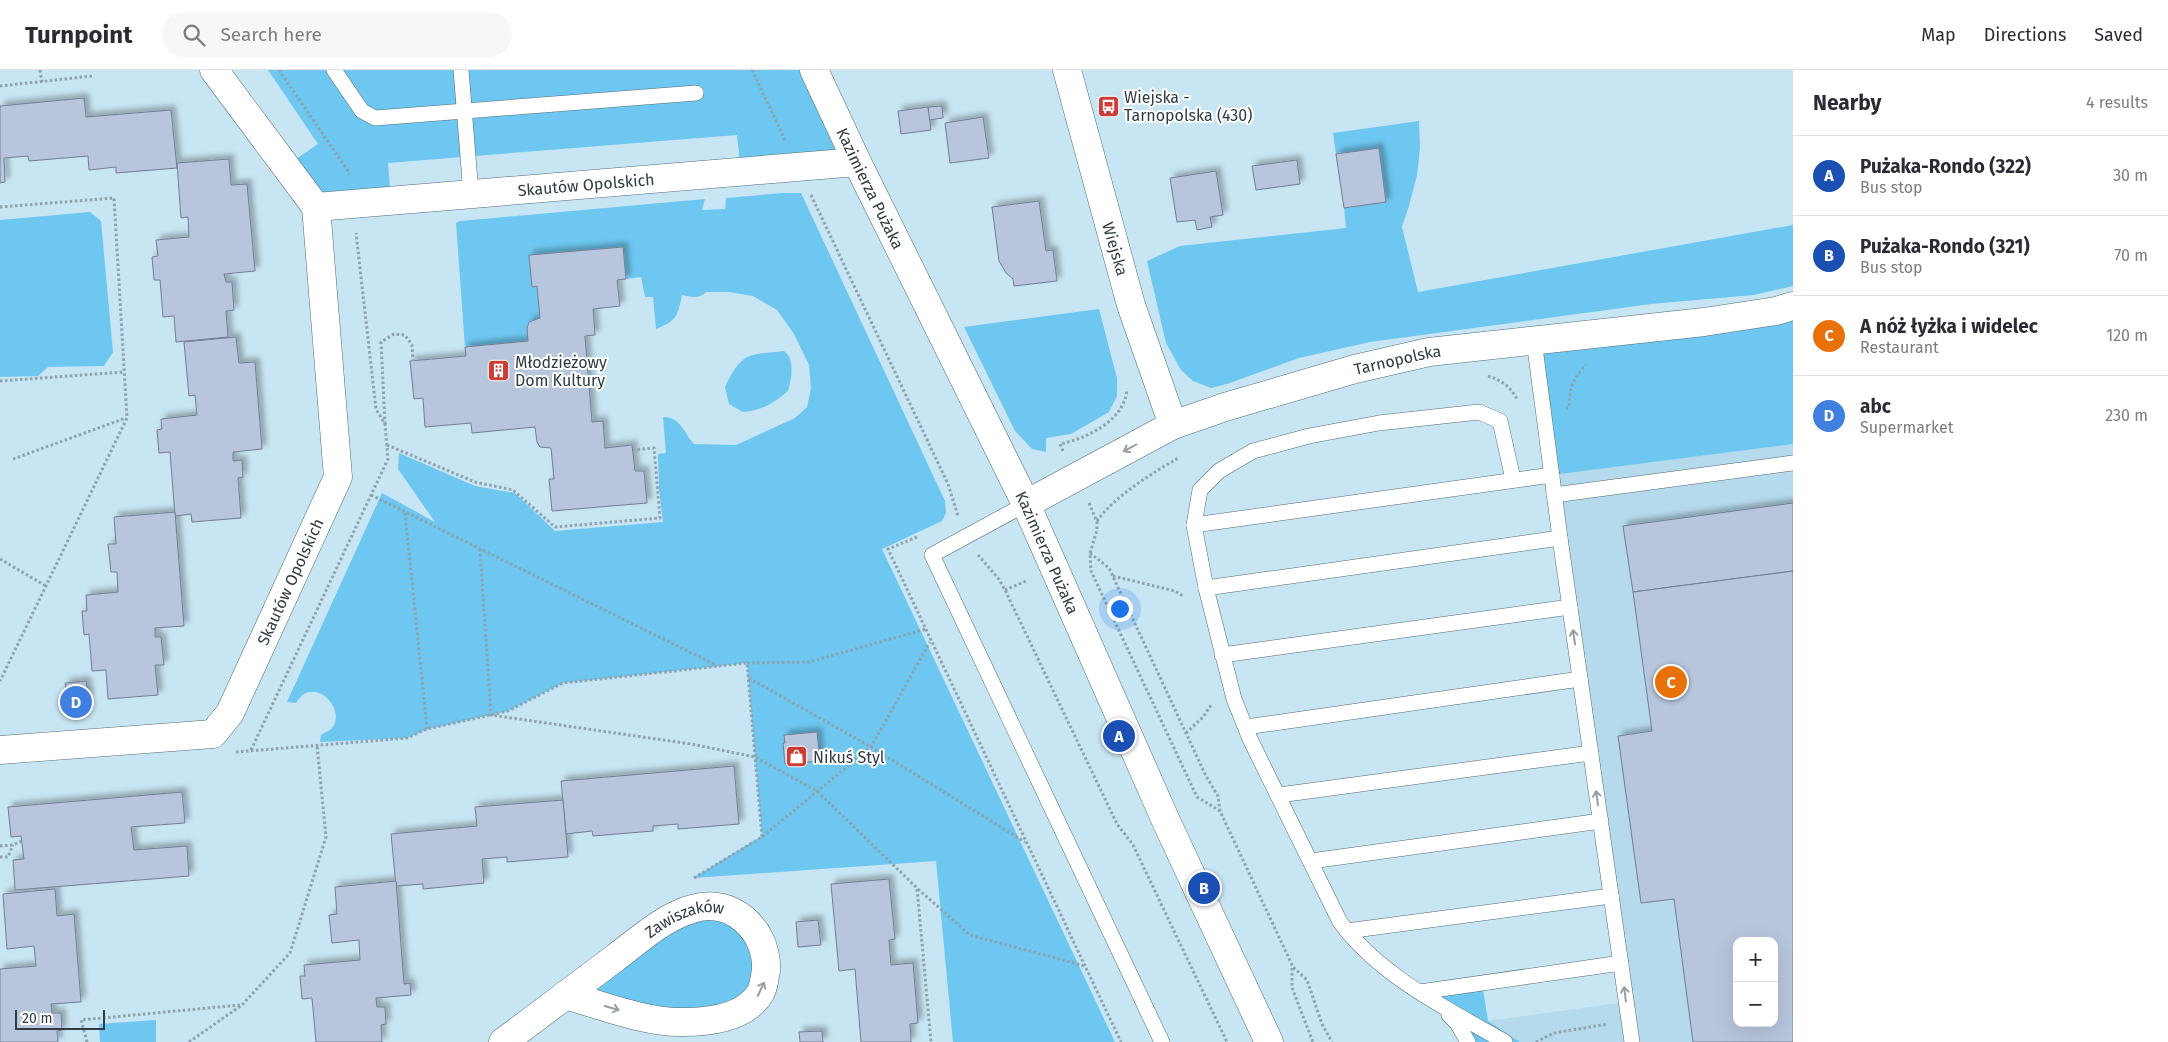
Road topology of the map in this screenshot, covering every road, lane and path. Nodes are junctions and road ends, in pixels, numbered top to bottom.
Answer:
1 (40, 70) edge
2 (214, 70) edge
3 (334, 70) edge
4 (461, 70) edge
5 (752, 70) edge
6 (814, 70) edge
7 (1067, 70) edge
8 (92, 76) dead end
9 (42, 82) junction
10 (0, 86) edge
11 (696, 94) dead end
12 (464, 110) junction
13 (857, 162) junction
14 (797, 167) junction
15 (471, 194) junction
16 (0, 207) edge
17 (316, 207) junction
18 (1793, 306) edge
19 (1534, 340) junction
20 (413, 361) dead end
21 (124, 372) junction
22 (0, 381) edge
23 (127, 418) junction
24 (386, 424) dead end
25 (1173, 425) junction
26 (387, 445) dead end
27 (633, 450) dead end
28 (14, 459) dead end
29 (1793, 463) edge
30 (1552, 475) junction
31 (1513, 480) junction
32 (371, 495) dead end
33 (1554, 495) junction
34 (1026, 504) junction
35 (405, 512) junction
36 (1194, 525) junction
37 (923, 534) dead end
38 (967, 536) junction
39 (1560, 538) junction
40 (480, 549) junction
41 (0, 558) edge
42 (1112, 576) junction
43 (1029, 579) dead end
44 (46, 586) junction
45 (1206, 588) junction
46 (1005, 590) junction
47 (1570, 607) junction
48 (1212, 611) junction
49 (926, 629) junction
50 (930, 642) junction
51 (1222, 655) junction
52 (747, 663) junction
53 (717, 666) junction
54 (1226, 672) junction
55 (748, 678) junction
56 (1580, 679) junction
57 (0, 681) edge
58 (491, 715) junction
59 (1246, 727) junction
60 (428, 729) junction
61 (1186, 733) junction
62 (317, 745) junction
63 (871, 747) junction
64 (0, 750) edge
65 (232, 752) dead end
66 (1591, 752) junction
67 (755, 758) junction
68 (818, 791) junction
69 (1279, 795) junction
70 (1220, 811) junction
71 (1601, 821) junction
72 (762, 837) junction
73 (22, 840) dead end
74 (1027, 842) junction
75 (12, 844) junction
76 (0, 846) edge
77 (0, 858) edge
78 (1311, 861) junction
79 (693, 878) dead end
80 (917, 888) junction
81 (1611, 896) junction
82 (1347, 931) junction
83 (1621, 963) junction
84 (1085, 966) junction
85 (1292, 967) junction
86 (1420, 992) junction
87 (565, 995) junction
88 (1437, 1003) junction
89 (242, 1005) junction
90 (1629, 1021) junction
91 (87, 1042) edge
92 (188, 1042) edge
93 (503, 1042) edge
94 (931, 1042) edge
95 (1121, 1042) edge
96 (1162, 1042) edge
97 (1227, 1042) edge
98 (1269, 1042) edge
99 (1313, 1042) edge
100 (1332, 1042) edge
101 (1468, 1042) edge
102 (1504, 1042) edge
103 (1536, 1042) edge
104 (1632, 1042) edge

1 - 9 path
2 - 17 street
3 - 12 lane
4 - 12 lane
5 - 14 path
6 - 13 street, Kazimierza Pużaka
7 - 25 street, Wiejska
8 - 9 path
9 - 10 path
11 - 12 lane
12 - 15 lane
13 - 14 street, Skautów Opolskich
13 - 34 street, Kazimierza Pużaka
14 - 15 street, Skautów Opolskich
14 - 38 path
15 - 17 street, Skautów Opolskich
16 - 21 path
17 - 64 street, Skautów Opolskich
18 - 19 street, Tarnopolska
19 - 25 street, Tarnopolska
19 - 30 lane
20 - 24 path
21 - 22 path
21 - 23 path
23 - 28 path
23 - 44 path
25 -> 34 street, Tarnopolska
26 - 27 path
29 - 33 lane
30 - 31 lane
30 - 33 lane
31 - 36 lane
31 - 36 lane
32 - 35 path
33 - 39 lane
34 - 38 lane
34 - 98 street, Kazimierza Pużaka
35 - 40 path
35 - 60 path
36 - 45 lane
37 - 49 path
38 - 46 path
38 - 96 lane
39 - 45 lane
39 - 47 lane
40 - 53 path
40 - 58 path
41 - 44 path
42 - 48 path
42 - 61 path
42 - 70 path
43 - 46 path
44 - 57 path
45 - 48 lane
46 - 97 path
47 - 51 lane
56 -> 47 lane
48 - 51 lane
49 - 50 path
49 - 52 path
50 - 63 path
50 - 74 path
51 - 54 lane
52 - 53 path
52 - 55 path
53 - 58 path
54 - 59 lane
54 - 61 path
55 - 63 path
55 - 67 path
56 - 59 lane
56 - 66 lane
58 - 60 path
58 - 67 path
59 - 69 lane
60 - 62 path
61 - 70 path
62 - 65 path
62 - 89 path
63 - 68 path
63 - 74 path
66 - 69 lane
71 -> 66 lane
67 - 68 path
67 - 72 path
68 - 72 path
68 - 80 path
69 - 78 lane
70 - 85 path
71 - 78 lane
71 - 81 lane
72 - 79 path
73 - 75 path
74 - 84 path
75 - 76 path
75 - 77 path
78 - 82 lane
80 - 84 path
80 - 94 path
81 - 82 lane
81 - 83 lane
82 - 86 lane
83 - 86 lane
90 -> 83 lane
84 - 95 path
85 - 99 path
85 - 100 path
86 - 88 lane
87 -> 87 street, Zawiszaków
87 - 93 street, Zawiszaków
88 - 101 lane
88 - 102 lane
89 - 91 path
89 - 92 path
90 - 103 path
90 - 104 lane

